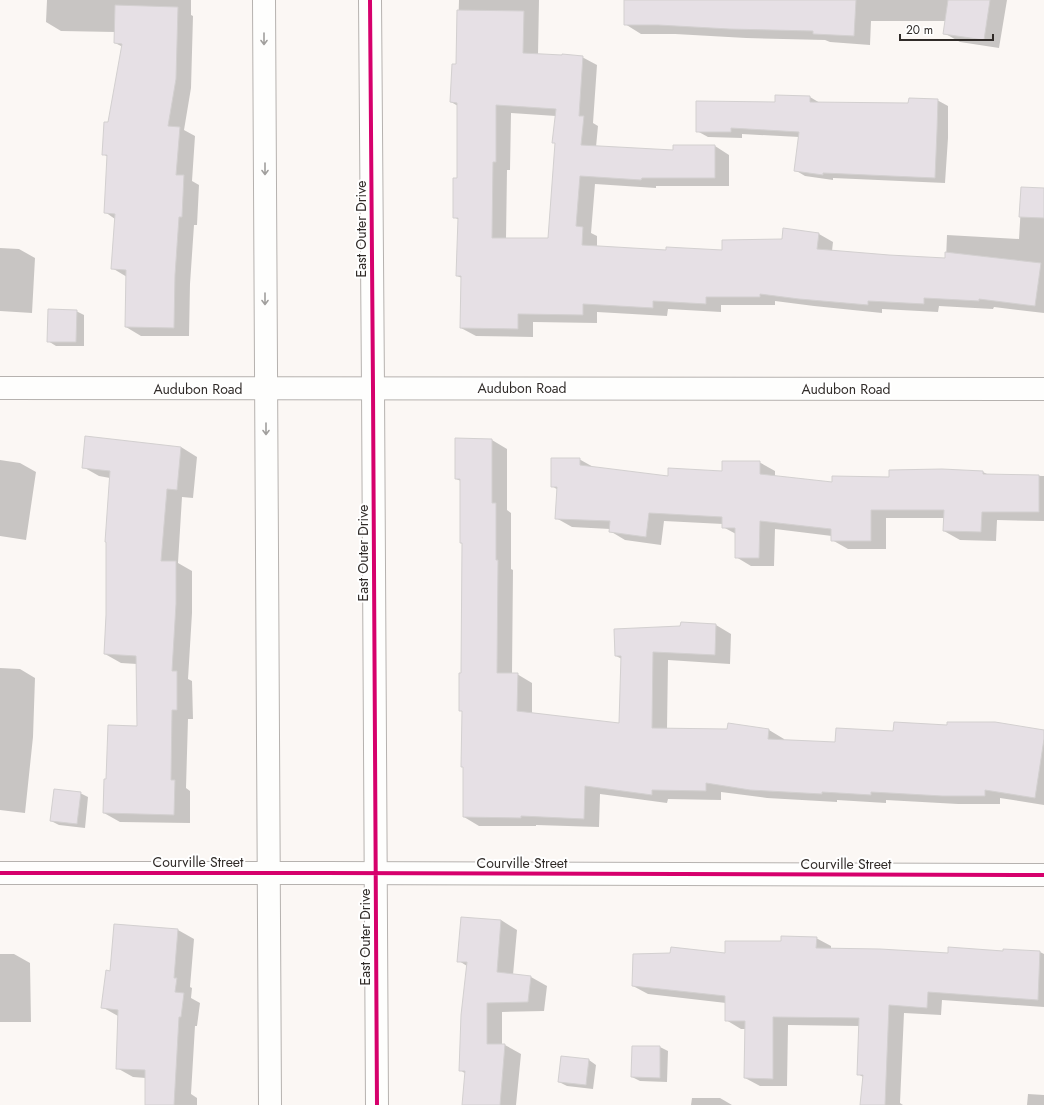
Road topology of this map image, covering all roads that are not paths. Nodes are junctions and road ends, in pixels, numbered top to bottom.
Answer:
1 (264, 0) edge
2 (370, 0) edge
3 (0, 388) edge
4 (373, 388) junction
5 (266, 389) junction
6 (1044, 389) edge
7 (0, 873) edge
8 (268, 873) junction
9 (376, 873) junction
10 (1044, 875) edge
11 (270, 1105) edge
12 (377, 1105) edge

1 -> 5 street
2 - 4 street, East Outer Drive
3 - 5 street, Audubon Road
4 - 5 street, Audubon Road
4 - 6 street, Audubon Road
4 - 9 street, East Outer Drive
5 -> 8 street
7 - 8 street, Courville Street
8 - 9 street, Courville Street
8 - 11 street
9 - 10 street, Courville Street
9 - 12 street, East Outer Drive

